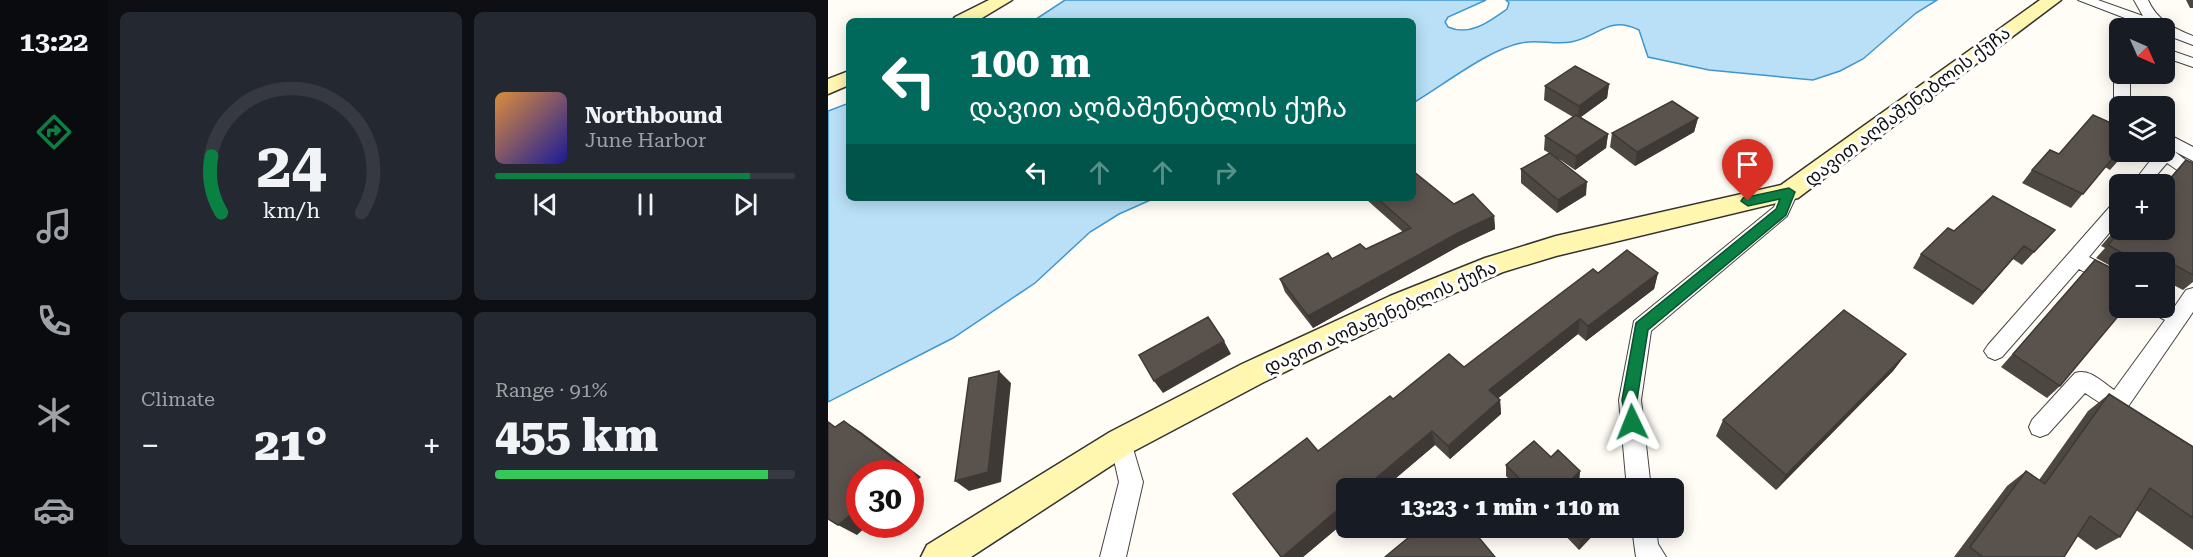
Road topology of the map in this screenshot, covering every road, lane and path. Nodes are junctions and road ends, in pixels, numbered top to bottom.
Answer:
1 (1003, 0) edge
2 (2052, 0) edge
3 (2085, 0) edge
4 (2141, 0) edge
5 (968, 18) edge
6 (2134, 18) edge
7 (2153, 18) edge
8 (2175, 34) edge
9 (2193, 42) edge
10 (2175, 56) edge
11 (2193, 63) edge
12 (846, 78) edge
13 (828, 87) edge
14 (2175, 147) edge
15 (2175, 154) edge
16 (2193, 155) edge
17 (2193, 175) edge
18 (1789, 192) junction
19 (2109, 220) edge
20 (2077, 259) junction
21 (2109, 278) edge
22 (2193, 296) edge
23 (2175, 309) edge
24 (2167, 318) edge
25 (1995, 351) dead end
26 (2040, 427) dead end
27 (1121, 442) junction
28 (1638, 478) edge
29 (1645, 538) edge
30 (939, 557) edge
31 (1113, 557) edge
32 (1653, 557) edge

1 - 5 main road
2 - 18 main road, დავით აღმაშენებლის ქუჩა
3 - 6 street
4 - 7 street
8 - 9 street
10 - 11 street
12 - 13 main road
14 - 16 street
15 - 17 street
18 - 27 main road, დავით აღმაშენებლის ქუჩა
18 - 28 street
19 - 20 street
20 - 21 street
20 - 25 street
22 - 23 street
24 - 26 street
27 - 30 main road, დავით აღმაშენებლის ქუჩა
27 - 31 street
29 - 32 street

